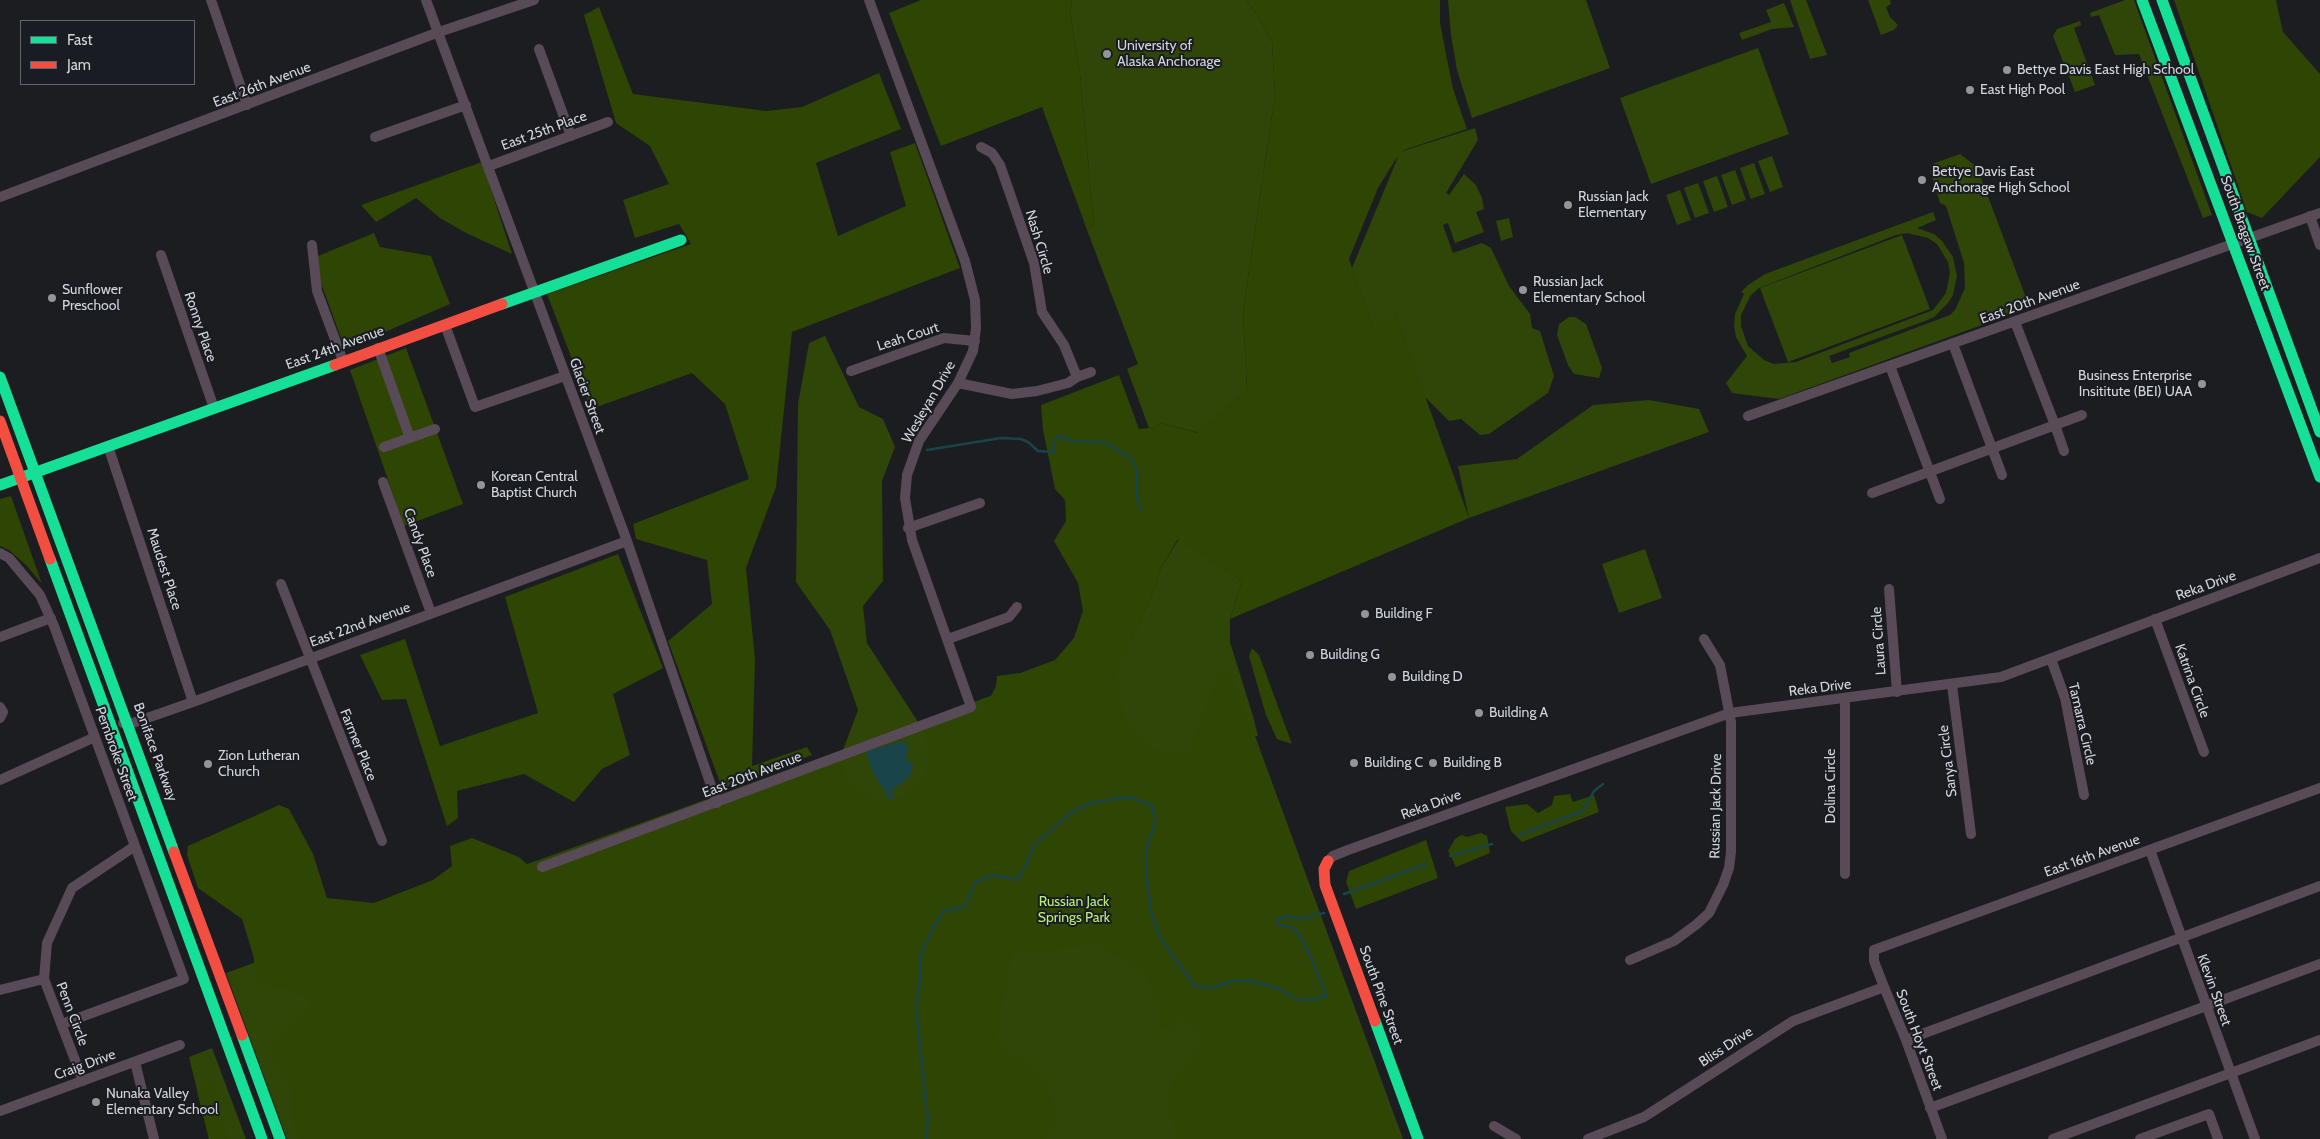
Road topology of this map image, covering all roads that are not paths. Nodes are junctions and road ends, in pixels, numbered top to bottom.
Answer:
1 (211, 0) edge
2 (426, 0) edge
3 (534, 0) edge
4 (869, 0) edge
5 (2142, 0) edge
6 (2162, 0) edge
7 (439, 32) junction
8 (539, 49) dead end
9 (247, 105) junction
10 (466, 105) junction
11 (608, 122) dead end
12 (571, 136) junction
13 (375, 138) dead end
14 (981, 147) dead end
15 (489, 166) junction
16 (0, 197) edge
17 (2320, 213) edge
18 (2310, 216) junction
19 (2248, 238) junction
20 (681, 240) dead end
21 (2232, 244) junction
22 (312, 245) dead end
23 (2320, 245) edge
24 (161, 255) dead end
25 (534, 293) junction
26 (2015, 322) junction
27 (445, 325) junction
28 (975, 341) junction
29 (1953, 344) junction
30 (378, 348) junction
31 (343, 361) junction
32 (1890, 366) junction
33 (851, 371) dead end
34 (1092, 372) dead end
35 (565, 376) junction
36 (1077, 376) junction
37 (0, 377) edge
38 (958, 383) junction
39 (214, 408) junction
40 (2082, 414) dead end
41 (1748, 416) dead end
42 (0, 421) edge
43 (2054, 424) junction
44 (435, 429) dead end
45 (2320, 432) edge
46 (410, 438) junction
47 (2320, 442) edge
48 (108, 446) junction
49 (2308, 446) junction
50 (384, 447) dead end
51 (1992, 448) junction
52 (2064, 451) dead end
53 (36, 472) junction
54 (1930, 472) junction
55 (2002, 475) dead end
56 (20, 477) junction
57 (2320, 477) edge
58 (383, 482) dead end
59 (0, 485) edge
60 (1872, 493) dead end
61 (1940, 498) dead end
62 (980, 503) dead end
63 (908, 528) junction
64 (627, 541) junction
65 (0, 553) edge
66 (2320, 558) edge
67 (281, 584) dead end
68 (1888, 589) dead end
69 (1017, 607) dead end
70 (431, 613) junction
71 (51, 618) junction
72 (2155, 619) junction
73 (0, 637) edge
74 (948, 639) junction
75 (1704, 639) dead end
76 (309, 658) junction
77 (2051, 659) junction
78 (1952, 685) junction
79 (1897, 692) junction
80 (1845, 699) junction
81 (193, 702) junction
82 (971, 706) joint
83 (0, 707) edge
84 (105, 711) junction
85 (1730, 713) junction
86 (0, 718) edge
87 (130, 724) junction
88 (95, 737) junction
89 (2204, 752) dead end
90 (0, 780) edge
91 (2320, 788) edge
92 (2084, 795) dead end
93 (717, 803) junction
94 (1971, 834) dead end
95 (382, 841) dead end
96 (135, 846) junction
97 (2150, 850) junction
98 (1328, 861) joint
99 (542, 866) dead end
100 (1845, 874) dead end
101 (2320, 886) edge
102 (2181, 940) junction
103 (1874, 950) joint
104 (1630, 960) dead end
105 (2320, 964) edge
106 (44, 979) junction
107 (1884, 987) junction
108 (0, 990) edge
109 (2205, 1005) junction
110 (62, 1024) junction
111 (1906, 1040) junction
112 (2320, 1040) edge
113 (180, 1045) dead end
114 (135, 1062) junction
115 (2230, 1072) junction
116 (83, 1081) junction
117 (1930, 1108) junction
118 (0, 1111) edge
119 (1494, 1126) dead end
120 (154, 1139) edge
121 (262, 1139) edge
122 (280, 1139) edge
123 (1418, 1139) edge
124 (1516, 1139) edge
125 (1588, 1139) edge
126 (1942, 1139) edge
127 (2052, 1139) edge
128 (2140, 1139) edge
129 (2218, 1139) edge
130 (2255, 1139) edge

1 - 9 street
2 - 7 street, Glacier Street
3 - 7 street, East 26th Avenue
4 - 28 street, Wesleyan Drive
5 - 21 main road, South Bragaw Street
6 - 19 main road, South Bragaw Street
7 - 9 street, East 26th Avenue
7 - 10 street, Glacier Street
8 - 12 street
9 - 16 street, East 26th Avenue
10 - 13 street
10 - 15 street, Glacier Street
11 - 12 street, East 25th Place
12 - 15 street, East 25th Place
14 - 36 street, Nash Circle
15 - 25 street, Glacier Street
17 - 18 street, East 20th Avenue
18 - 19 street, East 20th Avenue
18 - 23 street
19 - 21 street, East 20th Avenue
19 - 45 main road, South Bragaw Street
20 - 25 main road, East 24th Avenue
21 - 26 street, East 20th Avenue
21 - 49 main road, South Bragaw Street
22 - 31 street
24 - 39 street, Ronny Place
25 - 27 main road, East 24th Avenue
25 - 35 street, Glacier Street
26 - 29 street, East 20th Avenue
26 - 43 street
27 - 30 main road, East 24th Avenue
27 - 35 street
28 - 33 street, Leah Court
28 - 38 street, Wesleyan Drive
29 - 32 street, East 20th Avenue
29 - 51 street
30 - 31 main road, East 24th Avenue
30 - 46 street
31 - 39 main road, East 24th Avenue
32 - 41 street, East 20th Avenue
32 - 54 street
34 - 36 street
35 - 64 street, Glacier Street
36 - 38 street
37 - 53 main road, Boniface Parkway
38 - 63 street, Wesleyan Drive
39 - 48 main road, East 24th Avenue
40 - 43 street
42 - 56 main road
43 - 51 street
43 - 52 street
44 - 46 street
46 - 50 street
47 - 49 street
48 - 53 main road, East 24th Avenue
48 - 81 street, Maudest Place
49 - 57 main road, South Bragaw Street
51 - 54 street
51 - 55 street
53 - 56 main road, East 24th Avenue
53 - 87 main road, Boniface Parkway
54 - 60 street
54 - 61 street
56 - 59 main road, East 24th Avenue
56 - 84 main road
58 - 70 street, Candy Place
62 - 63 street
63 - 74 street, Wesleyan Drive
64 - 70 street, East 22nd Avenue
64 - 93 street, Glacier Street
65 - 71 street, Pembroke Street
66 - 72 street, Reka Drive
67 - 76 street, Farmer Place
68 - 79 street, Laura Circle
69 - 74 street
70 - 76 street, East 22nd Avenue
71 - 73 street
71 - 88 street, Pembroke Street
72 - 77 street, Reka Drive
72 - 89 street, Katrina Circle
74 - 82 street, Wesleyan Drive
75 - 85 street, Russian Jack Drive
76 - 81 street, East 22nd Avenue
76 - 95 street, Farmer Place
77 - 78 street, Reka Drive
77 - 92 street, Tamarra Circle
78 - 79 street, Reka Drive
78 - 94 street, Sanya Circle
79 - 80 street, Reka Drive
80 - 85 street, Reka Drive
80 - 100 street, Dolina Circle
81 - 87 street, East 22nd Avenue
82 - 93 street, East 20th Avenue
83 - 86 street
84 - 87 street
84 - 121 main road
85 - 98 street, Reka Drive
85 - 104 street, Russian Jack Drive
87 - 122 main road, Boniface Parkway
88 - 90 street
88 - 96 street, Pembroke Street
91 - 97 street, East 16th Avenue
93 - 99 street, East 20th Avenue
96 - 106 street, Penn Circle
96 - 110 street, Pembroke Street
97 - 102 street, Klevin Street
97 - 103 street, East 16th Avenue
98 - 123 main road, South Pine Street
101 - 102 street
102 - 109 street, Klevin Street
102 - 111 street
103 - 107 street, South Hoyt Street
105 - 109 street
106 - 108 street
106 - 110 street, Penn Circle
107 - 111 street, South Hoyt Street
107 - 125 street, Bliss Drive
109 - 115 street, Klevin Street
109 - 117 street
110 - 116 street, Penn Circle
111 - 117 street, South Hoyt Street
112 - 115 street
113 - 114 street, Craig Drive
114 - 116 street, Craig Drive
114 - 120 street
115 - 127 street
115 - 130 street, Klevin Street
116 - 118 street, Craig Drive
117 - 126 street, South Hoyt Street
119 - 124 street
128 - 129 street

